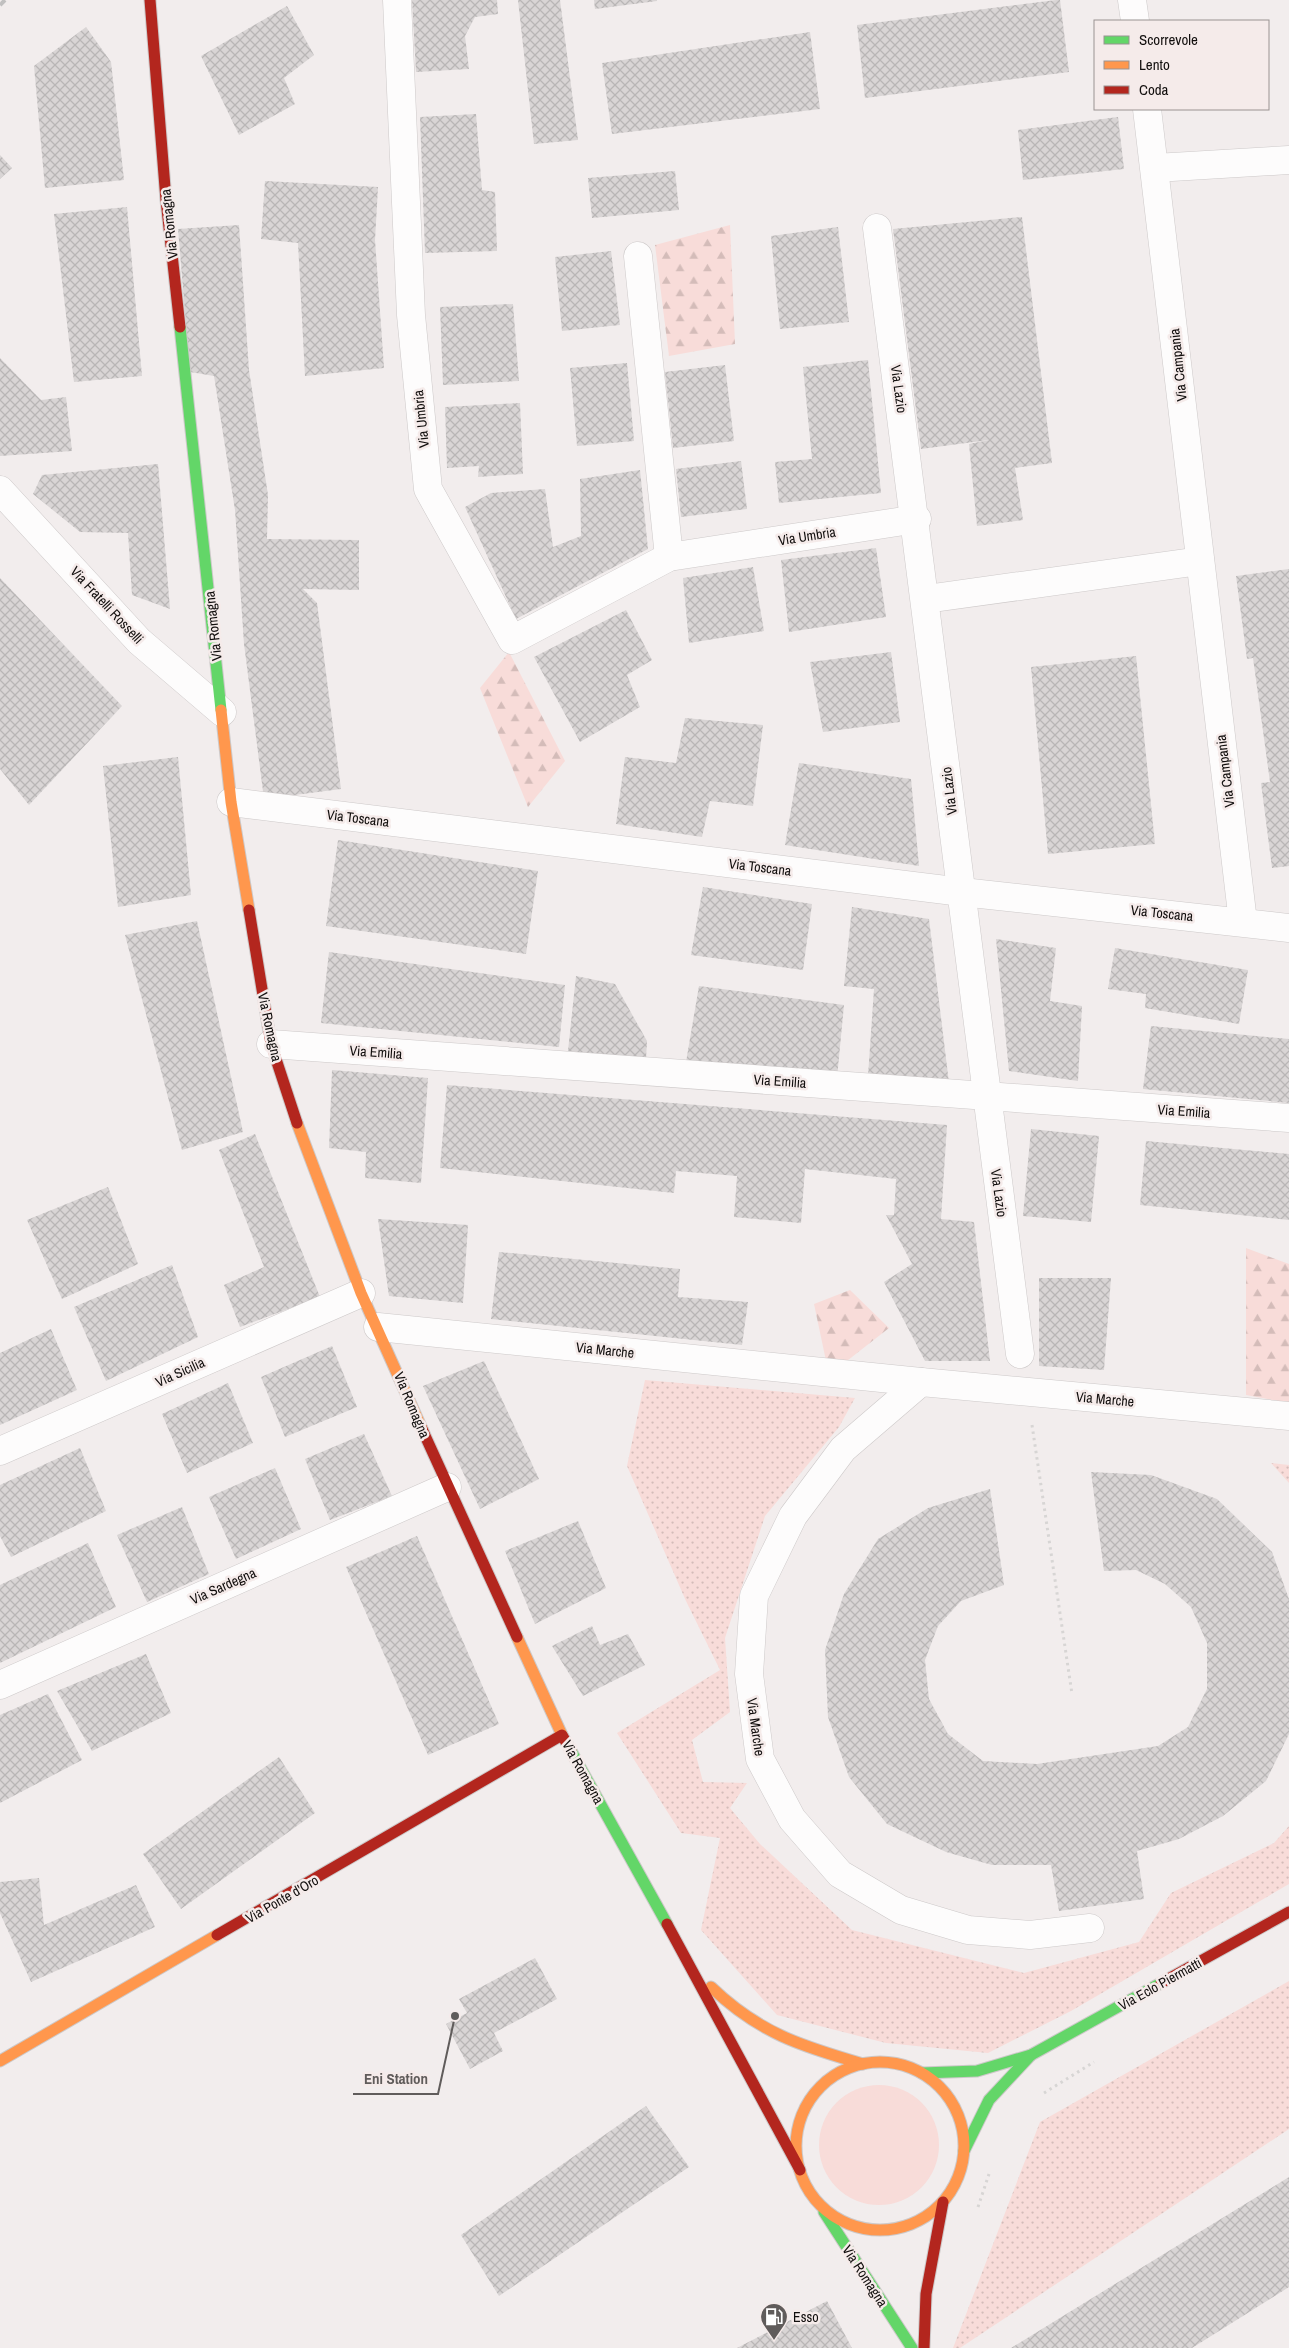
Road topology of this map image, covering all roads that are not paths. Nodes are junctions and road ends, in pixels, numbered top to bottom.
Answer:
1 (150, 0) edge
2 (398, 0) edge
3 (1132, 0) edge
4 (1135, 20) edge
5 (1147, 110) edge
6 (1289, 160) edge
7 (1156, 168) junction
8 (877, 228) dead end
9 (638, 256) dead end
10 (0, 490) edge
11 (917, 519) junction
12 (668, 557) junction
13 (1200, 561) junction
14 (926, 598) junction
15 (222, 712) junction
16 (231, 802) junction
17 (962, 892) junction
18 (1243, 922) junction
19 (1289, 928) edge
20 (271, 1044) junction
21 (986, 1096) junction
22 (1289, 1118) edge
23 (361, 1293) junction
24 (378, 1327) junction
25 (1020, 1354) dead end
26 (921, 1382) junction
27 (1289, 1416) edge
28 (0, 1451) edge
29 (447, 1487) junction
30 (0, 1685) edge
31 (562, 1735) junction
32 (1289, 1912) edge
33 (1090, 1928) dead end
34 (692, 1968) junction
35 (1031, 2056) junction
36 (0, 2062) edge
37 (863, 2064) junction
38 (922, 2073) junction
39 (964, 2151) junction
40 (800, 2170) junction
41 (943, 2202) junction
42 (819, 2204) junction
43 (912, 2348) edge
44 (924, 2348) edge

1 - 15 main road, Via Romagna
2 - 12 street, Via Umbria
3 - 4 street
5 - 7 street, Via Campania
6 - 7 street
7 - 13 street, Via Campania
8 - 11 street, Via Lazio
9 - 12 street
10 - 15 street, Via Fratelli Rosselli
11 - 12 street, Via Umbria
11 - 14 street, Via Lazio
13 - 14 street
13 - 18 street, Via Campania
14 - 17 street, Via Lazio
15 - 16 main road, Via Romagna
16 - 17 street, Via Toscana
16 - 20 main road, Via Romagna
17 - 18 street, Via Toscana
17 - 21 street, Via Lazio
18 - 19 street, Via Toscana
20 - 21 street, Via Emilia
20 - 23 main road, Via Romagna
21 - 22 street, Via Emilia
21 - 25 street, Via Lazio
23 - 24 main road, Via Romagna
23 - 28 street, Via Sicilia
24 - 26 street, Via Marche
24 - 29 main road, Via Romagna
26 - 27 street, Via Marche
26 - 33 street, Via Marche
29 - 30 street, Via Sardegna
29 - 31 main road, Via Romagna
31 - 34 main road, Via Romagna
31 - 36 main road, Via Ponte d'Oro
32 - 35 main road, Via Eclo Piermatti
34 - 37 main road, Via Romagna
34 - 40 main road, Via Romagna
35 - 38 main road, Via Eclo Piermatti
35 - 39 main road, Via Eclo Piermatti
37 - 38 main road
37 - 40 main road
38 - 39 main road
39 - 41 main road
40 - 42 main road
41 - 42 main road
41 - 44 main road
42 - 43 main road, Via Romagna

